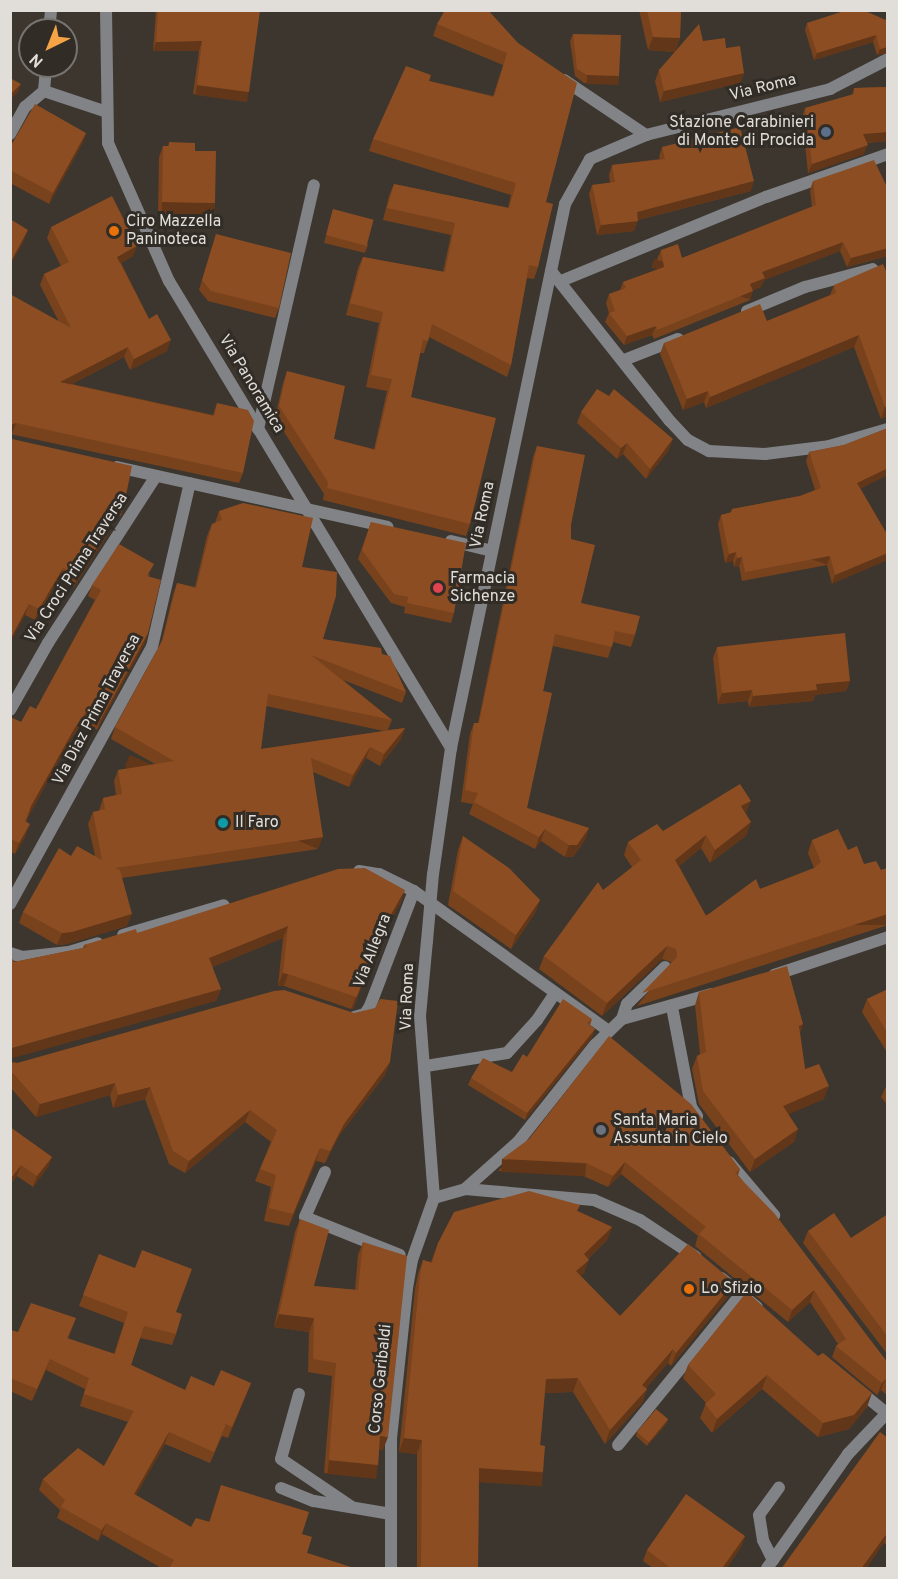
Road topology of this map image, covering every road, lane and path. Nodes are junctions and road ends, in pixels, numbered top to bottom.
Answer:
1 (106, 10) edge
2 (888, 59) edge
3 (557, 75) edge
4 (45, 78) edge
5 (44, 91) junction
6 (107, 112) junction
7 (10, 134) edge
8 (646, 135) junction
9 (888, 154) edge
10 (314, 185) dead end
11 (873, 269) edge
12 (551, 271) junction
13 (561, 281) junction
14 (730, 317) edge
15 (688, 335) edge
16 (624, 360) junction
17 (258, 429) junction
18 (888, 429) edge
19 (100, 463) edge
20 (156, 476) junction
21 (190, 483) junction
22 (306, 508) junction
23 (399, 530) edge
24 (434, 538) edge
25 (492, 551) junction
26 (10, 710) edge
27 (451, 748) junction
28 (344, 870) edge
29 (414, 891) junction
30 (239, 901) edge
31 (10, 904) edge
32 (888, 937) edge
33 (10, 953) edge
34 (665, 967) edge
35 (765, 978) edge
36 (720, 992) edge
37 (555, 993) junction
38 (672, 1007) junction
39 (341, 1014) edge
40 (621, 1020) junction
41 (609, 1030) junction
42 (426, 1066) junction
43 (704, 1126) edge
44 (723, 1154) edge
45 (325, 1172) edge
46 (465, 1189) junction
47 (434, 1198) junction
48 (786, 1230) edge
49 (412, 1260) junction
50 (741, 1294) junction
51 (768, 1316) edge
52 (850, 1384) edge
53 (299, 1394) dead end
54 (887, 1414) edge
55 (618, 1445) edge
56 (780, 1487) dead end
57 (281, 1488) dead end
58 (352, 1507) junction
59 (391, 1514) junction
60 (770, 1564) edge
61 (391, 1569) edge

1 - 6 street, Via Panoramica
2 - 8 street, Via Roma
3 - 8 street
4 - 5 street
5 - 6 street
5 - 7 street
6 - 17 street, Via Panoramica
8 - 12 street, Via Roma
9 - 13 street
10 - 17 street
11 - 14 street
12 - 13 street
12 - 25 street, Via Roma
13 - 16 street
15 - 16 street
16 - 18 street
17 - 22 street, Via Panoramica
19 - 20 street
20 - 21 street
20 - 26 street, Via Croci Prima Traversa
21 - 22 street
21 - 31 street, Via Diaz Prima Traversa
22 - 23 street
22 - 27 street, Via Panoramica
24 - 25 street
25 - 27 street, Via Roma
27 - 42 street, Via Roma, bridge
28 - 29 street
29 - 37 street
29 - 39 street, Via Allegra
30 - 33 street
32 - 35 street
34 - 40 street
36 - 38 street
37 - 41 street
37 - 42 street
38 - 40 street
38 - 43 street
40 - 41 street
41 - 46 street
42 - 47 street, Via Roma
44 - 48 street
45 - 49 street
46 - 47 street
46 - 50 street
47 - 49 street, Corso Garibaldi
49 - 59 street, Corso Garibaldi
50 - 51 street
50 - 55 street
52 - 54 street
53 - 58 street
54 - 60 street
56 - 60 street
57 - 58 street
58 - 59 street
59 - 61 street, Corso Garibaldi

